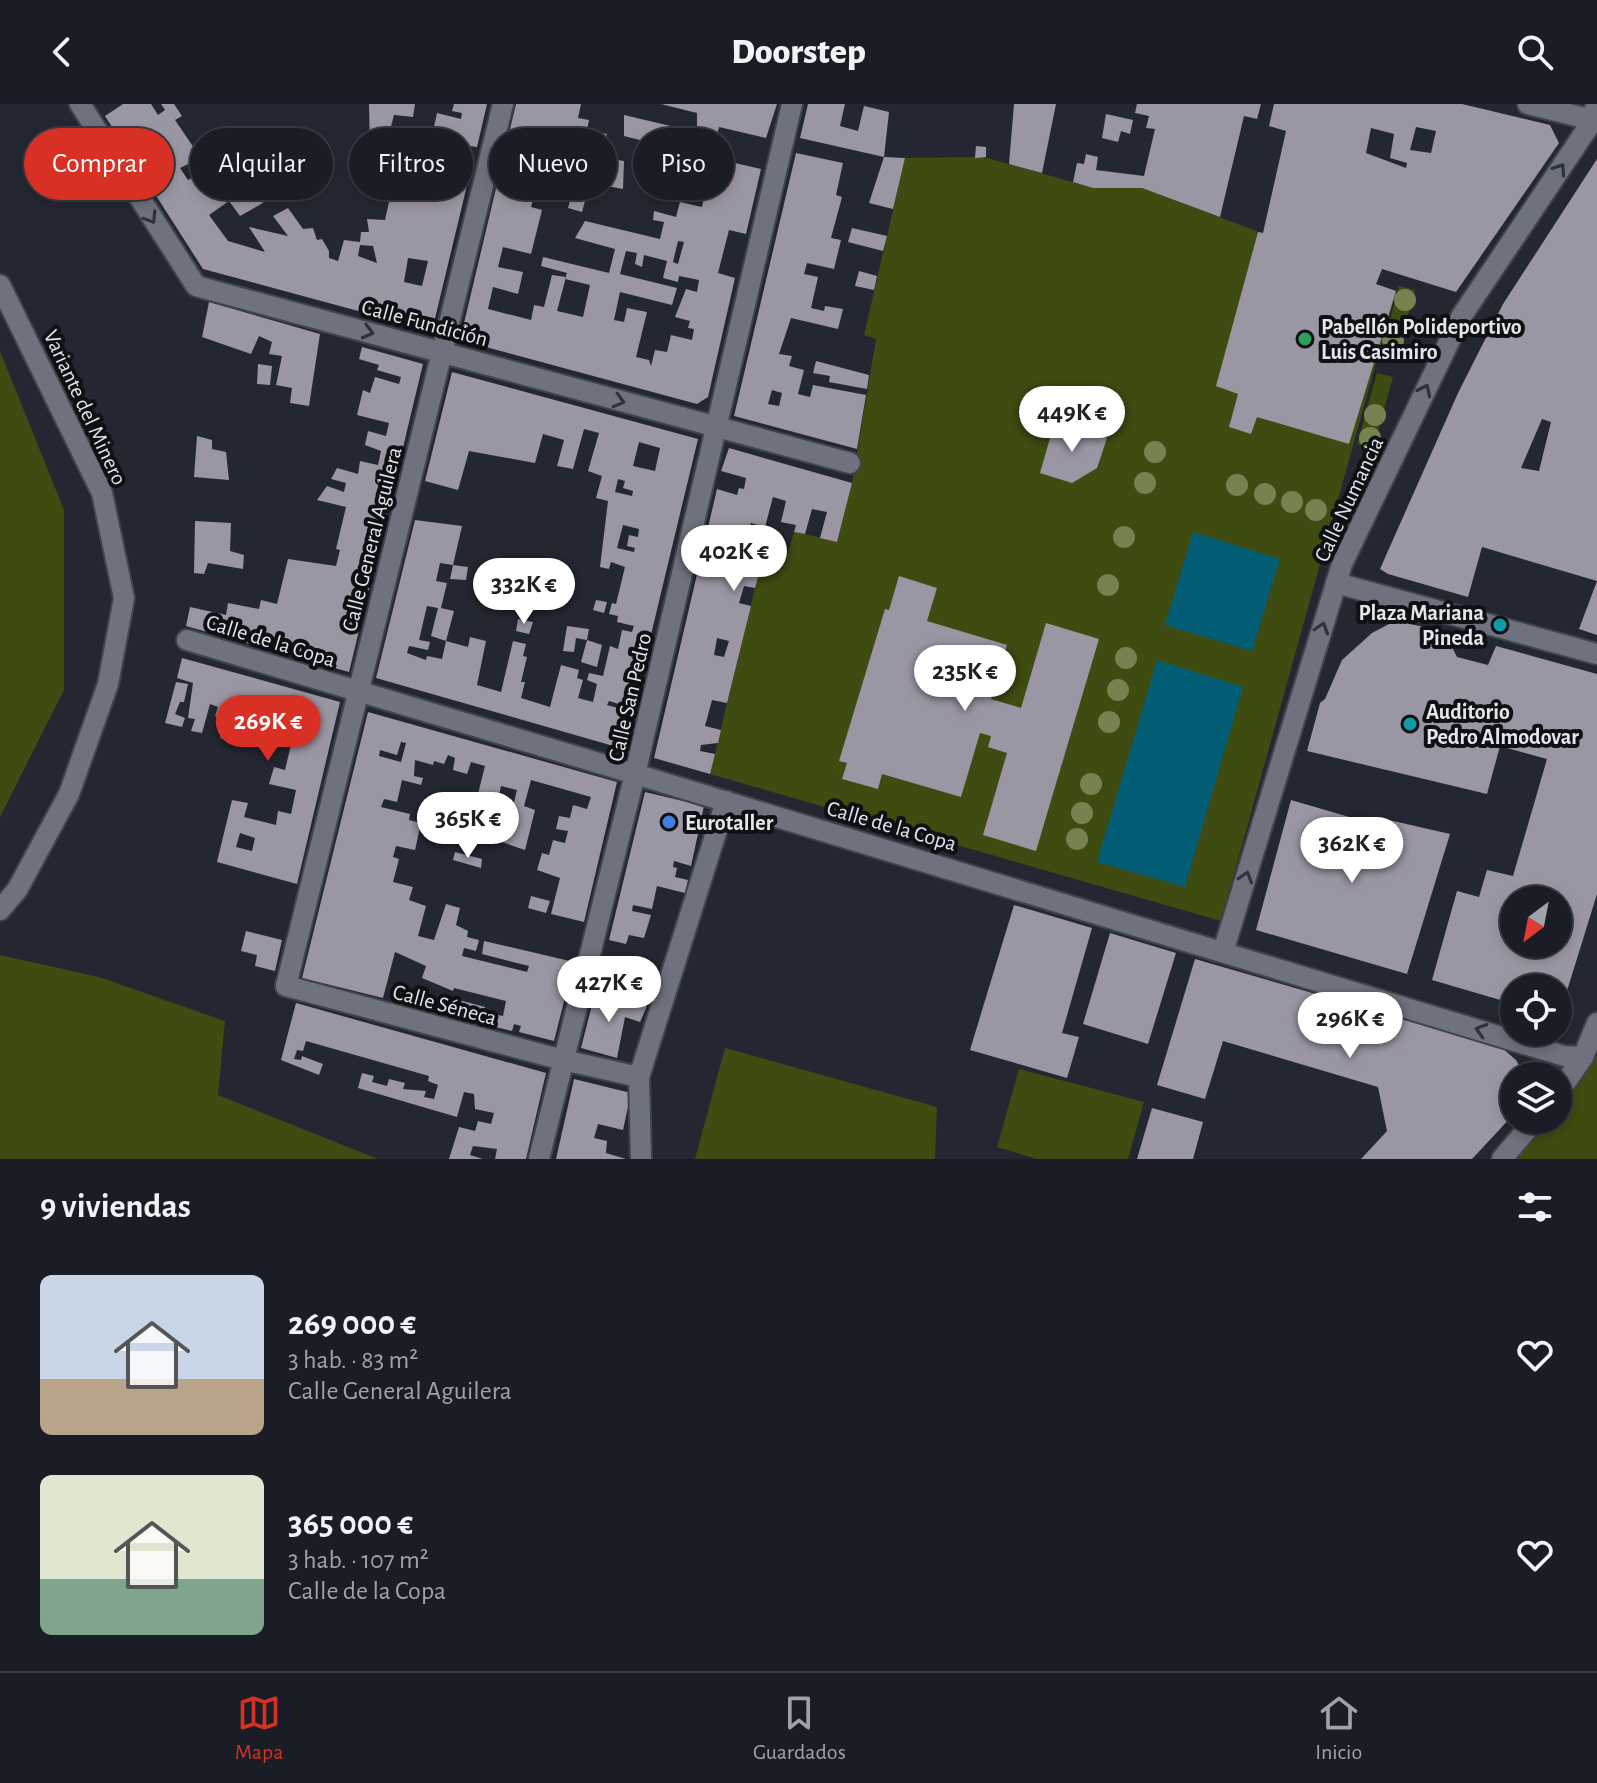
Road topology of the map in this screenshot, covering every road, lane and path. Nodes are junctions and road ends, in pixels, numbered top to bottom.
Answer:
1 (80, 104) edge
2 (503, 104) edge
3 (792, 104) edge
4 (1528, 104) edge
5 (1596, 115) edge
6 (0, 285) edge
7 (444, 352) junction
8 (717, 428) junction
9 (850, 463) dead end
10 (1336, 583) junction
11 (187, 640) dead end
12 (1597, 654) edge
13 (357, 691) junction
14 (635, 774) junction
15 (726, 801) junction
16 (0, 910) edge
17 (1223, 952) junction
18 (286, 986) joint
19 (1597, 1023) edge
20 (1583, 1057) junction
21 (563, 1060) junction
22 (1572, 1073) edge
23 (639, 1077) junction
24 (1523, 1134) edge
25 (539, 1159) edge
26 (641, 1159) edge
27 (1502, 1159) edge

1 -> 7 street, Calle Fundición
2 - 7 street, Calle General Aguilera
3 - 8 street, Calle San Pedro
4 - 5 street
10 -> 5 street, Calle Numancia
6 - 16 street, Variante del Minero
7 -> 8 street, Calle Fundición
7 - 13 street, Calle General Aguilera
8 - 9 street, Calle Fundición
8 - 14 street, Calle San Pedro
10 - 12 street
17 -> 10 street, Calle Numancia
11 - 13 street, Calle de la Copa
13 - 14 street, Calle de la Copa
13 - 18 street, Calle General Aguilera
14 - 15 street, Calle de la Copa
14 - 21 street, Calle San Pedro
15 - 17 street, Calle de la Copa
15 - 23 street
20 -> 17 street, Calle de la Copa
18 - 21 street, Calle Séneca
19 - 20 street
20 - 22 street
21 - 23 street, Calle Séneca
21 - 25 street, Calle San Pedro
23 - 26 street
24 - 27 street

